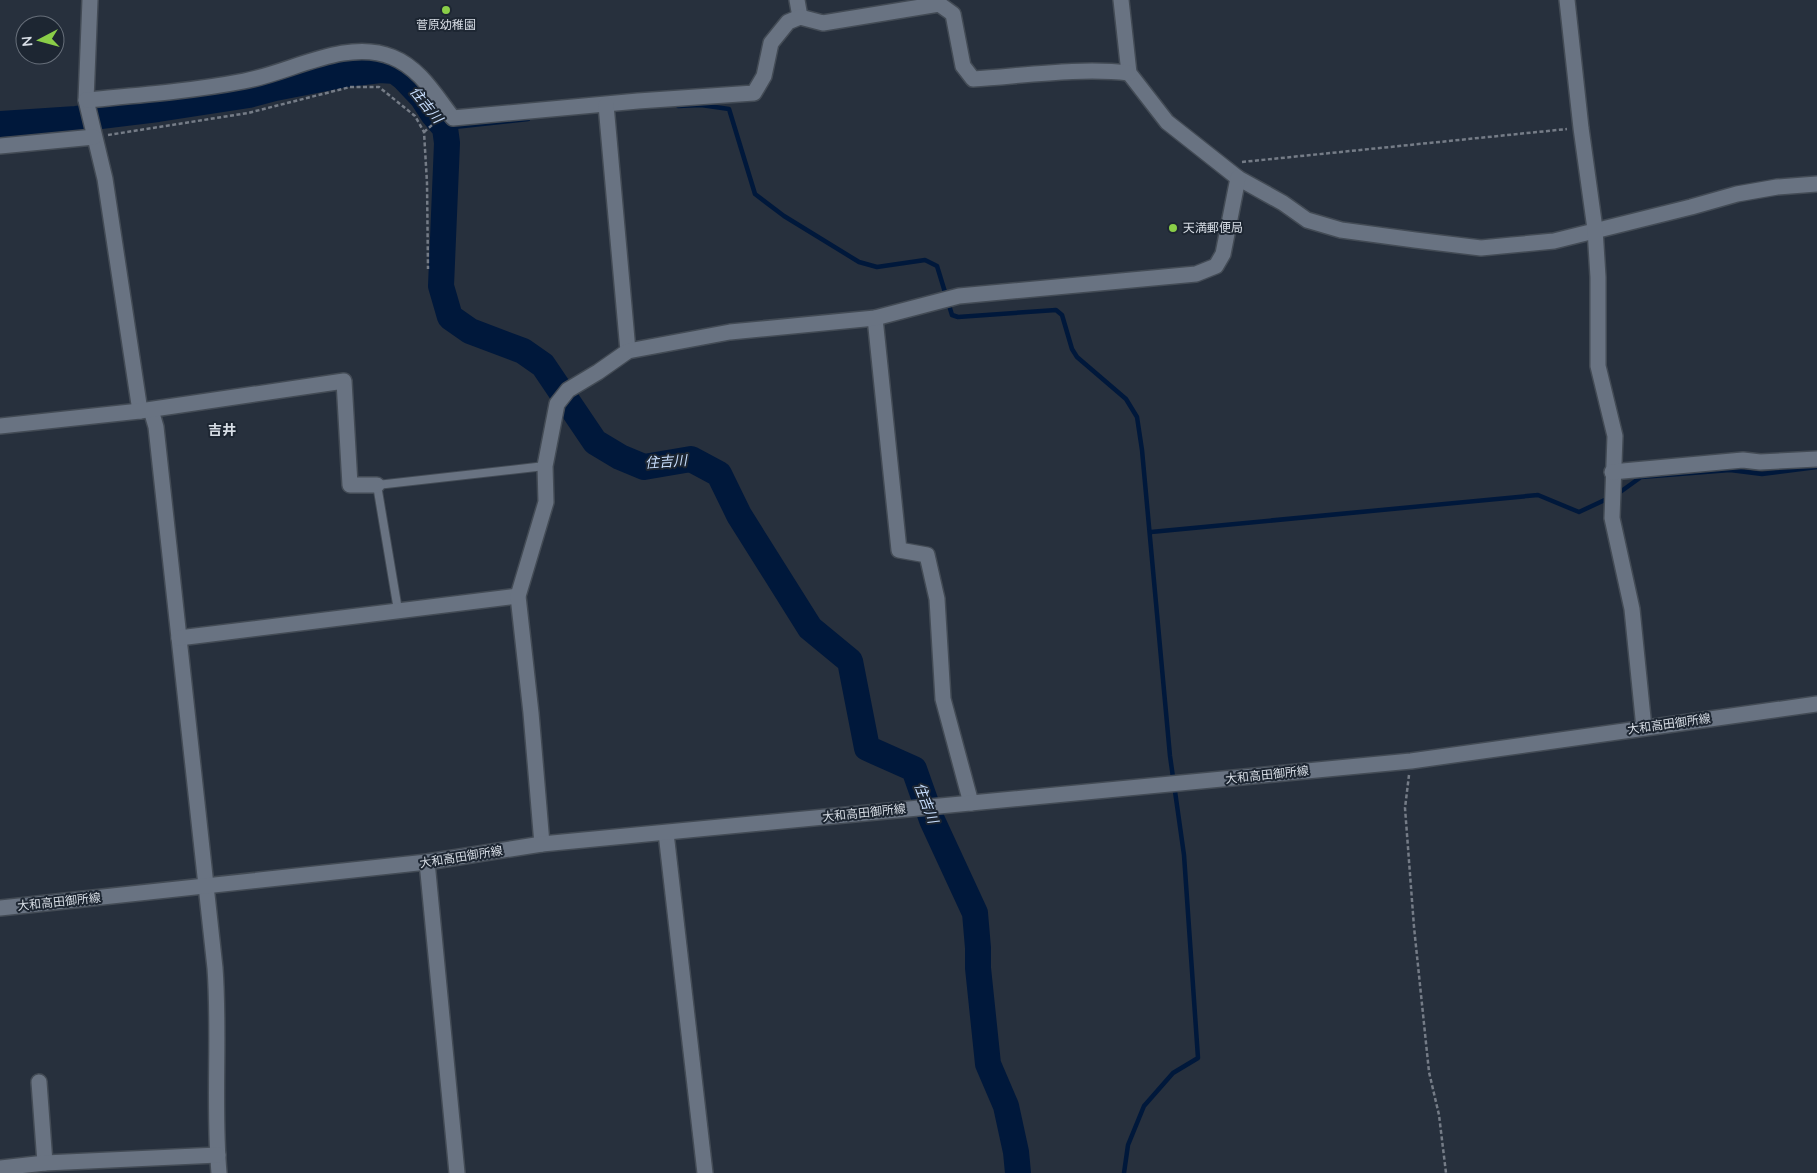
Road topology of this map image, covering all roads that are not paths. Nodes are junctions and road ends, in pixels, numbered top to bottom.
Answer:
1 (90, 0) edge
2 (798, 0) edge
3 (1122, 0) edge
4 (1567, 0) edge
5 (800, 17) junction
6 (1129, 73) junction
7 (86, 100) junction
8 (606, 104) junction
9 (94, 137) junction
10 (0, 146) edge
11 (1238, 178) junction
12 (1817, 184) edge
13 (1595, 230) junction
14 (875, 318) junction
15 (628, 351) junction
16 (146, 411) junction
17 (0, 426) edge
18 (1817, 458) edge
19 (545, 466) junction
20 (1612, 472) junction
21 (377, 485) junction
22 (518, 596) junction
23 (398, 610) junction
24 (179, 638) junction
25 (1817, 704) edge
26 (1644, 728) junction
27 (970, 803) junction
28 (666, 833) junction
29 (542, 844) junction
30 (427, 862) junction
31 (206, 886) junction
32 (0, 908) edge
33 (39, 1082) dead end
34 (218, 1155) junction
35 (45, 1163) junction
36 (0, 1168) edge
37 (219, 1173) edge
38 (457, 1173) edge
39 (705, 1173) edge

1 - 7 street
2 - 5 street
3 - 6 street
4 - 13 street
5 - 6 street
5 - 8 street
6 - 11 street
7 - 8 street
7 - 9 street
8 - 15 street
9 - 10 street
9 - 16 street
11 - 13 street
11 - 14 street
12 - 13 street
13 - 20 street
14 - 15 street
14 - 27 street
15 - 19 street
16 - 17 street
16 - 21 street
16 - 24 street
18 - 20 street
19 - 21 lane
19 - 22 street
20 - 26 street
21 - 23 lane
22 - 23 street
22 - 29 street
23 - 24 street
24 - 31 street
25 - 26 street, 大和高田御所線
26 - 27 street, 大和高田御所線
27 - 28 street, 大和高田御所線
28 - 29 street, 大和高田御所線
28 - 39 street
29 - 30 street, 大和高田御所線
30 - 31 street, 大和高田御所線
30 - 38 street
31 - 32 street, 大和高田御所線
31 - 34 street
33 - 35 street
34 - 35 street
34 - 37 street
35 - 36 street

